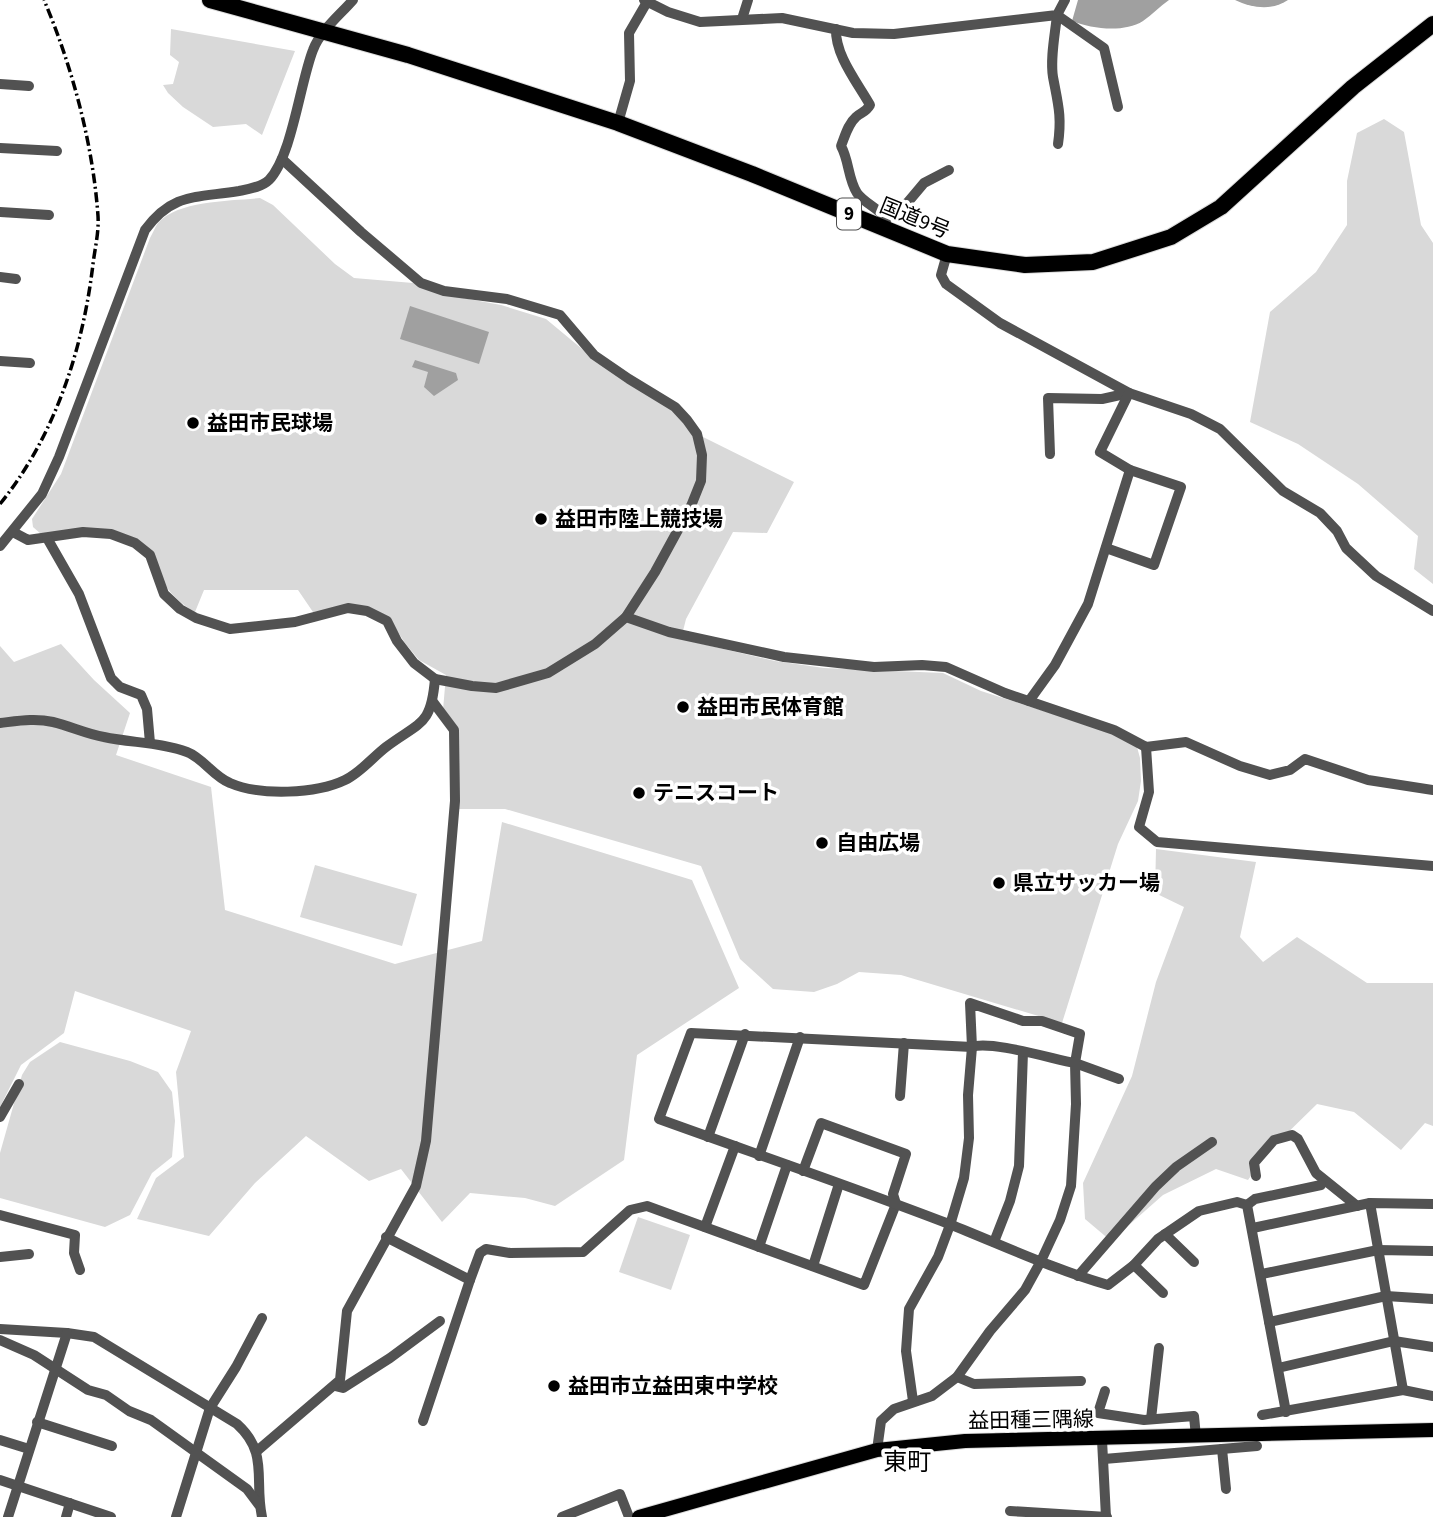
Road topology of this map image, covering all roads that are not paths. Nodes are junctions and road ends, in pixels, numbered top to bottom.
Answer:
1 (210, 0) edge
2 (353, 0) edge
3 (748, 0) edge
4 (1065, 0) edge
5 (645, 1) edge
6 (1057, 15) junction
7 (742, 19) junction
8 (1433, 24) edge
9 (836, 29) junction
10 (324, 32) junction
11 (0, 84) edge
12 (29, 86) dead end
13 (1118, 107) dead end
14 (618, 123) junction
15 (1058, 144) dead end
16 (0, 148) edge
17 (57, 151) dead end
18 (282, 159) junction
19 (949, 170) dead end
20 (0, 212) edge
21 (49, 215) dead end
22 (885, 224) junction
23 (947, 254) junction
24 (0, 277) edge
25 (16, 279) dead end
26 (0, 361) edge
27 (30, 363) dead end
28 (1129, 393) junction
29 (1050, 454) dead end
30 (1130, 470) junction
31 (13, 532) junction
32 (47, 538) junction
33 (0, 546) edge
34 (1106, 548) junction
35 (1433, 611) edge
36 (626, 617) junction
37 (435, 679) junction
38 (1029, 701) junction
39 (433, 702) junction
40 (0, 723) edge
41 (150, 743) junction
42 (1146, 747) junction
43 (1433, 790) edge
44 (1433, 866) edge
45 (745, 1034) junction
46 (800, 1037) junction
47 (904, 1043) junction
48 (972, 1047) junction
49 (1023, 1052) junction
50 (1074, 1063) junction
51 (1119, 1079) dead end
52 (19, 1084) dead end
53 (900, 1096) dead end
54 (0, 1117) edge
55 (708, 1137) junction
56 (1212, 1142) dead end
57 (735, 1146) junction
58 (759, 1156) junction
59 (787, 1165) junction
60 (803, 1171) junction
61 (1256, 1176) dead end
62 (839, 1184) junction
63 (1321, 1185) dead end
64 (1370, 1203) junction
65 (896, 1204) junction
66 (1433, 1204) edge
67 (1247, 1205) junction
68 (1357, 1206) junction
69 (0, 1215) edge
70 (950, 1225) junction
71 (705, 1227) junction
72 (1253, 1228) junction
73 (1165, 1234) junction
74 (386, 1237) junction
75 (994, 1242) junction
76 (759, 1247) junction
77 (1378, 1250) junction
78 (1433, 1251) edge
79 (29, 1254) dead end
80 (0, 1257) edge
81 (1041, 1261) junction
82 (1194, 1262) dead end
83 (1134, 1265) junction
84 (813, 1266) junction
85 (80, 1270) dead end
86 (1262, 1274) junction
87 (1078, 1276) junction
88 (470, 1280) junction
89 (1163, 1293) dead end
90 (1386, 1296) junction
91 (1433, 1299) edge
92 (262, 1318) dead end
93 (440, 1321) dead end
94 (1269, 1322) junction
95 (0, 1329) edge
96 (67, 1333) junction
97 (0, 1340) edge
98 (1394, 1341) junction
99 (1433, 1347) edge
100 (1159, 1348) dead end
101 (1278, 1368) junction
102 (55, 1369) junction
103 (957, 1377) junction
104 (1081, 1381) dead end
105 (335, 1386) junction
106 (1403, 1390) junction
107 (1105, 1391) dead end
108 (1433, 1395) edge
109 (913, 1401) junction
110 (210, 1408) junction
111 (1286, 1412) junction
112 (1262, 1415) dead end
113 (1151, 1419) junction
114 (423, 1421) dead end
115 (37, 1422) junction
116 (1433, 1430) edge
117 (1196, 1437) junction
118 (0, 1440) edge
119 (1102, 1440) junction
120 (112, 1446) dead end
121 (1257, 1446) dead end
122 (1222, 1448) junction
123 (29, 1449) junction
124 (877, 1450) junction
125 (257, 1451) junction
126 (196, 1453) junction
127 (1104, 1459) junction
128 (0, 1480) edge
129 (17, 1485) junction
130 (1226, 1489) dead end
131 (70, 1503) junction
132 (260, 1505) junction
133 (1010, 1511) dead end
134 (0, 1515) edge
135 (7, 1517) edge
136 (66, 1517) edge
137 (111, 1517) edge
138 (176, 1517) edge
139 (262, 1517) edge
140 (562, 1517) edge
141 (629, 1517) edge
142 (639, 1517) edge
143 (1107, 1517) edge

1 - 10 highway, 国道9号 / 9
2 - 10 street
3 - 7 street
4 - 6 street
5 - 7 street
5 - 14 street
6 - 9 street
6 - 13 street
6 - 15 street
7 - 9 street
8 - 23 highway, 国道9号 / 9
9 - 22 street
10 - 14 highway, 国道9号 / 9
10 - 18 street
11 - 12 street
14 - 22 highway, 国道9号 / 9
16 - 17 street
18 - 31 street
18 - 36 street
19 - 22 street
20 - 21 street
22 - 23 highway, 国道9号 / 9
23 - 28 street
24 - 25 street
26 - 27 street
28 - 29 street
28 - 30 street
28 - 35 street
30 - 34 street
30 - 34 street
31 - 32 street
31 - 33 street
32 - 37 street
32 - 41 street
34 - 38 street
36 - 37 street
36 - 38 street
37 - 39 street
38 - 42 street
39 - 41 street
39 - 74 street
40 - 41 street
42 - 43 street
42 - 44 street
45 - 46 street
45 - 55 street
45 - 55 street
46 - 47 street
46 - 58 street
47 - 48 street
47 - 53 street
48 - 49 street
48 - 50 street
48 - 70 street
49 - 50 street
49 - 75 street
50 - 51 street
50 - 81 street
52 - 54 street
55 - 57 street
56 - 87 street
57 - 58 street
57 - 71 street
58 - 59 street
59 - 60 street
59 - 76 street
60 - 62 street
60 - 65 street
61 - 68 street
62 - 65 street
62 - 84 street
63 - 67 street
64 - 66 street
64 - 68 street
64 - 77 street
65 - 70 street
65 - 84 street
67 - 72 street
67 - 73 street
68 - 72 street
69 - 85 street
70 - 75 street
70 - 109 street
71 - 76 street
71 - 88 street
72 - 86 street
73 - 82 street
73 - 83 street
74 - 88 street
74 - 105 street
75 - 81 street
76 - 84 street
77 - 78 street
77 - 86 street
77 - 90 street
79 - 80 street
81 - 87 street
81 - 103 street
83 - 87 street
83 - 89 street
86 - 94 street
88 - 114 street
90 - 91 street
90 - 94 street
90 - 98 street
92 - 110 street
93 - 105 street
94 - 101 street
95 - 96 street
96 - 102 street
96 - 110 street
97 - 102 street
98 - 99 street
98 - 101 street
98 - 106 street
100 - 113 street
101 - 111 street
102 - 115 street
102 - 126 street
103 - 104 street
103 - 109 street
105 - 125 street
106 - 108 street
106 - 111 street
107 - 113 street
109 - 124 street
110 - 125 street
110 - 126 street
111 - 112 street
113 - 117 street
115 - 120 street
115 - 123 street
116 - 117 main road, 益田種三隅線
117 - 119 main road, 益田種三隅線
118 - 123 street
119 - 124 main road, 益田種三隅線
119 - 127 street
121 - 122 street
122 - 127 street
122 - 130 street
123 - 129 street
124 - 142 main road, 益田種三隅線
125 - 132 street
126 - 132 street
126 - 138 street
127 - 143 street
128 - 129 street
129 - 131 street
129 - 135 street
131 - 136 street
131 - 137 street
132 - 139 street
133 - 143 street
134 - 135 street
140 - 141 street

